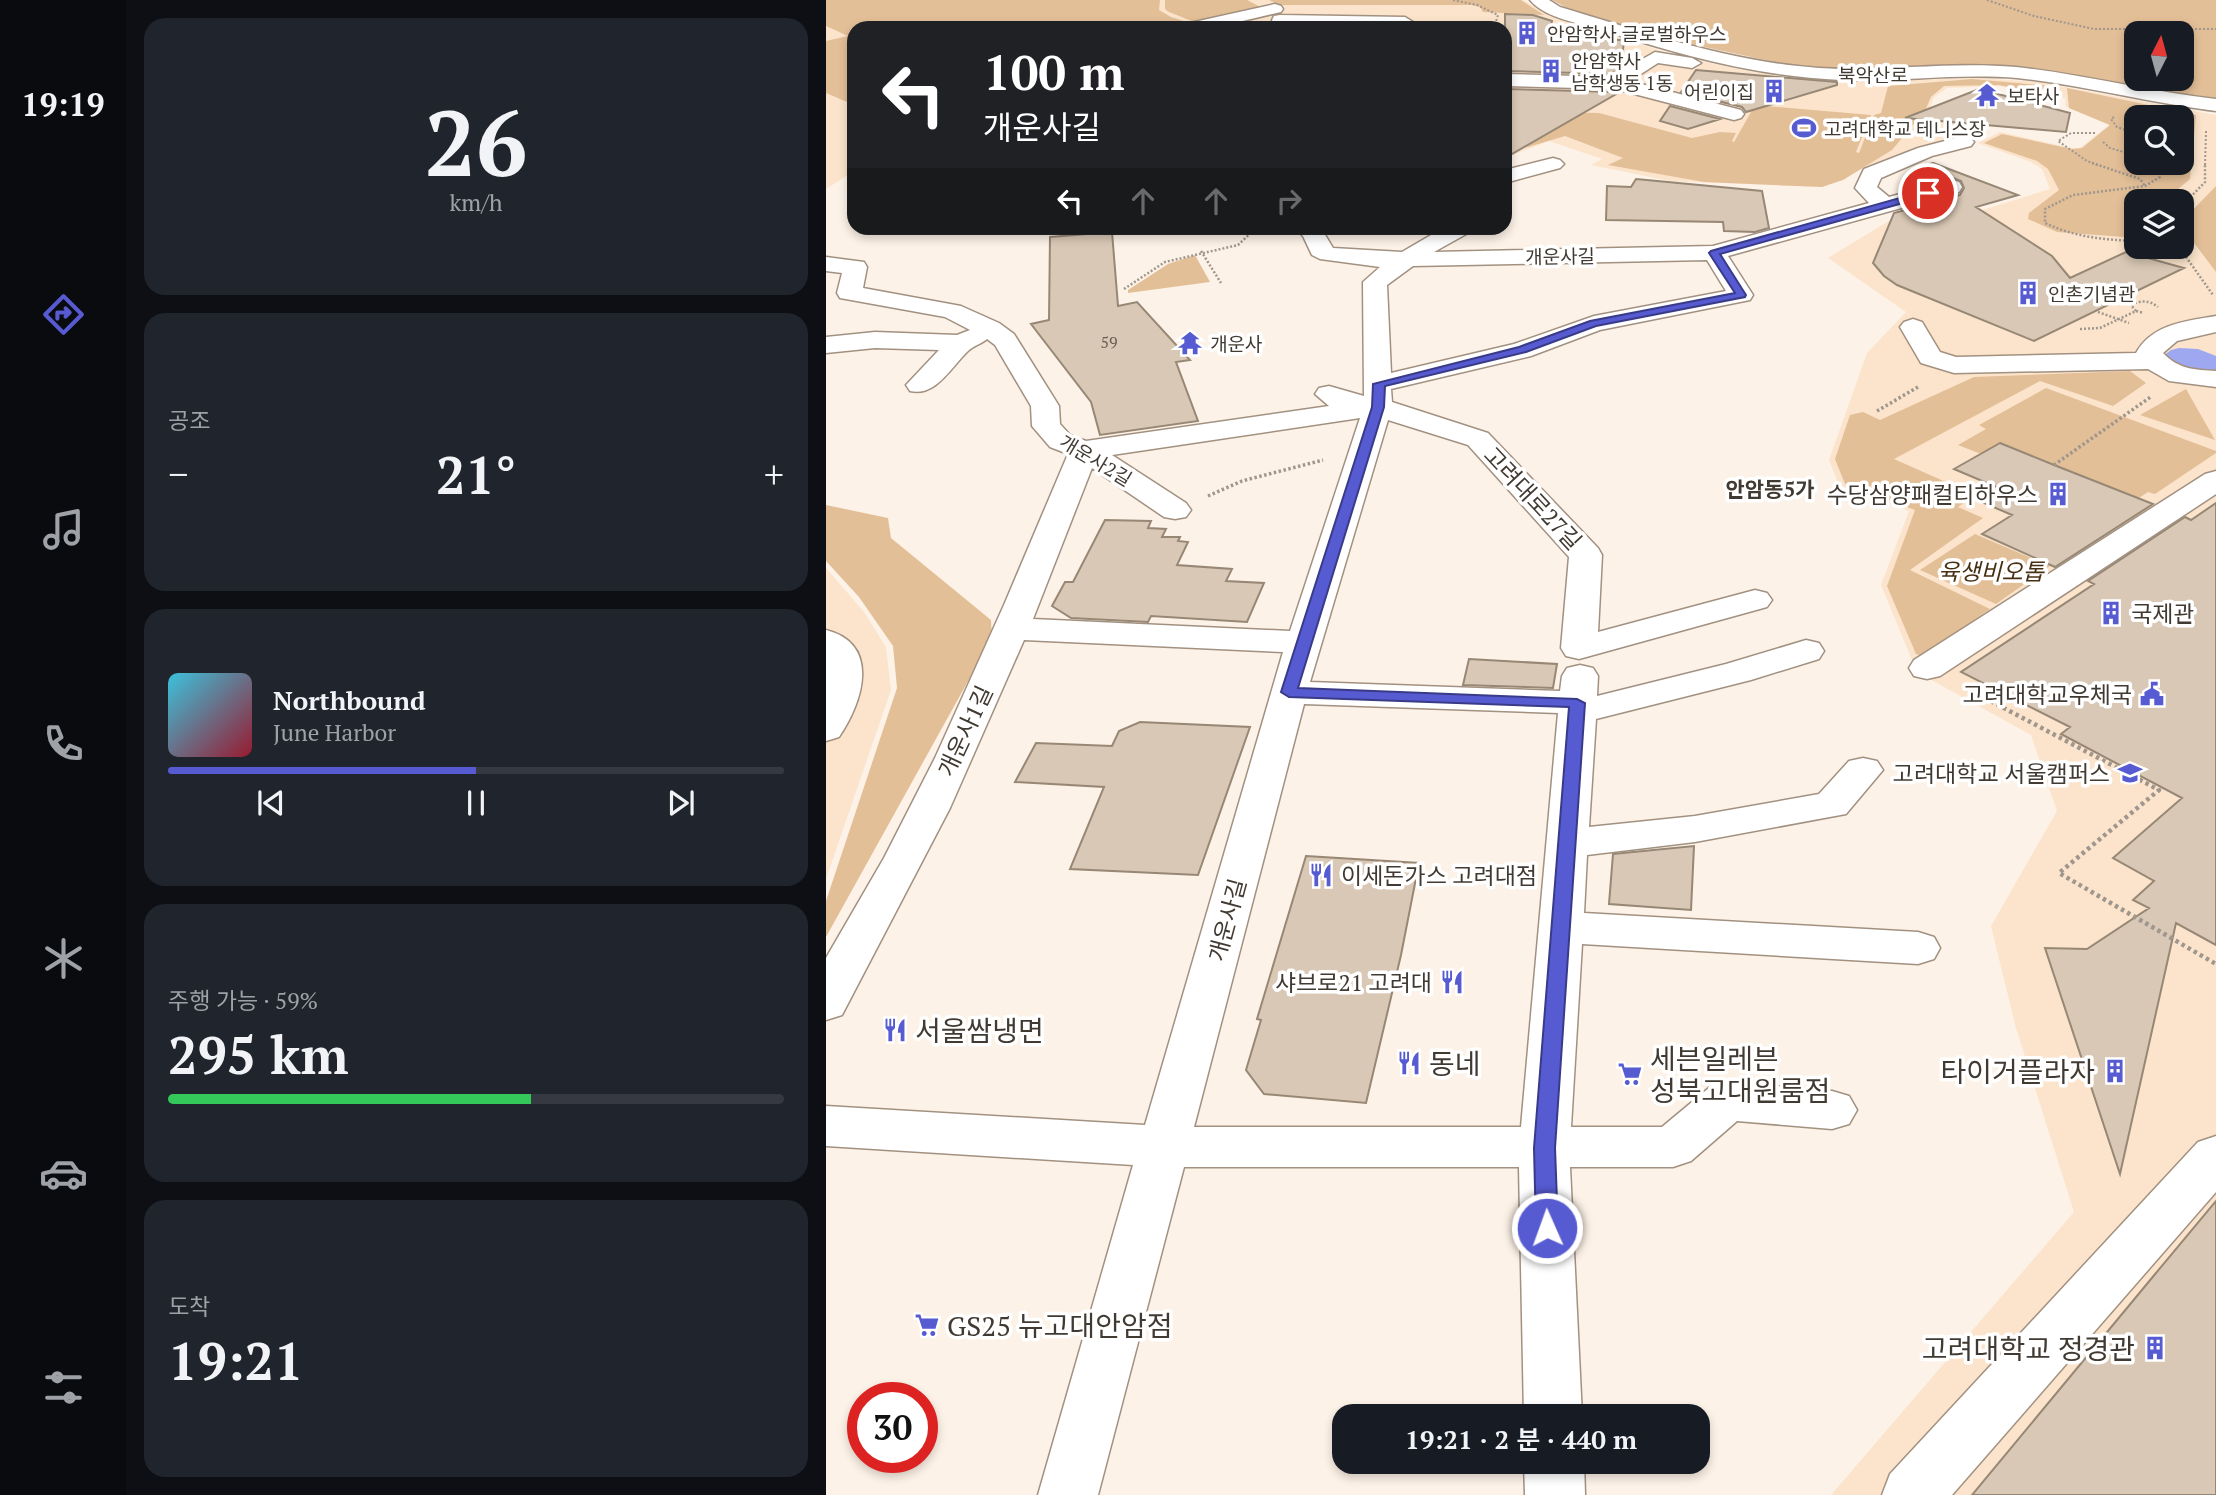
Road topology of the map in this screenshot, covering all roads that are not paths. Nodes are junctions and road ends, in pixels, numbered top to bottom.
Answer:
1 (1258, 0) edge
2 (1538, 0) edge
3 (1280, 19) edge
4 (1260, 21) edge
5 (1363, 21) edge
6 (1785, 70) junction
7 (1885, 75) junction
8 (1621, 79) junction
9 (1512, 80) edge
10 (1676, 83) dead end
11 (1884, 95) dead end
12 (2211, 105) edge
13 (1734, 114) dead end
14 (1964, 142) dead end
15 (1553, 164) dead end
16 (1512, 175) edge
17 (1951, 187) dead end
18 (1884, 205) junction
19 (1314, 235) edge
20 (1448, 235) edge
21 (1714, 253) junction
22 (1405, 260) junction
23 (826, 264) edge
24 (2216, 324) edge
25 (1913, 327) dead end
26 (990, 329) junction
27 (961, 343) junction
28 (826, 345) edge
29 (2153, 361) junction
30 (2200, 378) edge
31 (920, 385) dead end
32 (1329, 394) dead end
33 (1378, 396) junction
34 (2216, 403) edge
35 (1084, 450) junction
36 (2216, 480) edge
37 (1175, 510) dead end
38 (1755, 600) dead end
39 (1013, 629) junction
40 (826, 641) edge
41 (1305, 642) junction
42 (1806, 651) dead end
43 (1927, 668) road end
44 (1289, 692) junction
45 (1578, 697) junction
46 (826, 729) edge
47 (1863, 770) dead end
48 (1567, 843) junction
49 (1561, 927) junction
50 (1918, 948) dead end
51 (826, 1003) edge
52 (1832, 1110) dead end
53 (826, 1126) edge
54 (1164, 1147) junction
55 (1544, 1148) junction
56 (2216, 1157) edge
57 (1553, 1404) edge
58 (1554, 1474) edge
59 (1068, 1495) edge
60 (1555, 1495) edge
61 (1912, 1495) edge

1 - 3 street
2 - 6 street, 북악산로
3 - 4 street
3 - 5 street
6 - 7 street, 북악산로
6 - 8 street
7 - 11 street
7 - 12 street, 북악산로
8 - 9 street
8 - 10 street
8 - 13 street
14 - 18 street
15 - 16 street
17 - 18 street, 개운사길
18 - 21 street, 개운사길
19 - 22 street, 개운사길
20 - 22 street
21 - 22 street, 개운사길
21 - 33 street
22 - 33 street, 개운사길
23 - 26 street, 개운사2길
24 - 29 street
25 - 29 street
26 - 27 street
26 - 35 street, 개운사2길
27 - 28 street
27 - 31 street
29 - 30 street
30 - 34 street
32 - 33 street
33 - 35 street
33 - 38 street, 고려대로27길
33 - 41 street, 개운사길
35 - 37 street, 개운사2길
35 - 39 street, 개운사1길
36 - 43 street
39 - 41 street
39 - 51 street, 개운사1길
40 - 46 street
41 - 44 street, 개운사길
42 - 45 street
44 - 45 street
44 - 54 street, 개운사길
45 - 48 street
47 - 48 street
48 - 49 street
49 - 50 street
49 - 55 street
52 - 55 street
53 - 54 street
54 - 55 street
54 - 59 street, 개운사길
55 - 57 street
56 - 61 street
58 - 60 street

